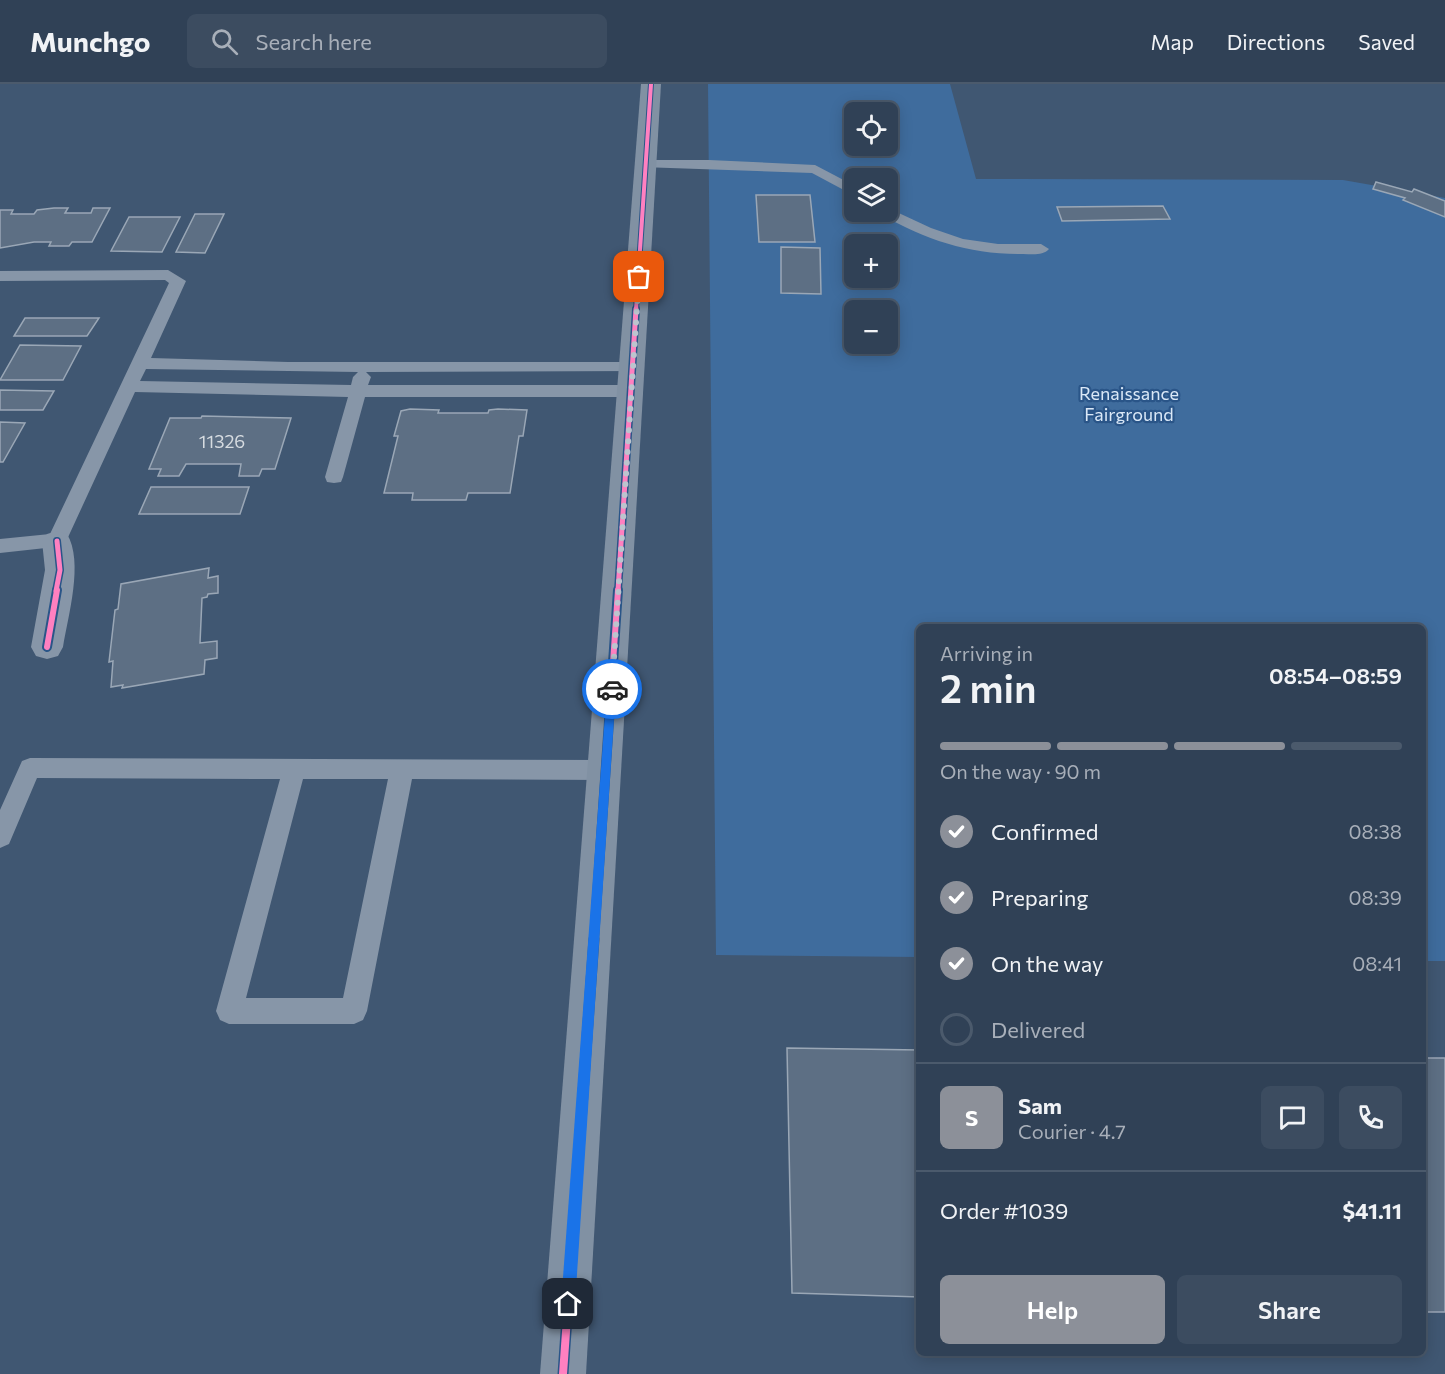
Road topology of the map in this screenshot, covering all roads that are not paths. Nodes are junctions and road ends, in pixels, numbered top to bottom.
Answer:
1 (651, 84) edge
2 (646, 164) junction
3 (844, 186) edge
4 (898, 218) edge
5 (1041, 249) dead end
6 (0, 276) edge
7 (140, 363) junction
8 (365, 367) junction
9 (632, 379) junction
10 (129, 386) junction
11 (358, 392) junction
12 (334, 477) dead end
13 (57, 541) junction
14 (0, 546) edge
15 (47, 647) dead end
16 (294, 769) junction
17 (402, 769) junction
18 (606, 770) junction
19 (0, 837) edge
20 (563, 1374) edge

1 - 2 street
2 - 3 lane
2 - 9 street
4 - 5 lane
6 - 7 lane
7 - 8 lane
7 - 10 lane
8 - 9 lane
8 - 11 lane
9 - 11 lane
9 - 18 street
10 - 11 lane
10 - 13 lane
11 - 12 lane
13 - 14 lane
13 - 15 street
16 - 17 lane
16 - 17 lane
16 - 19 lane
17 - 18 lane
18 - 20 street

